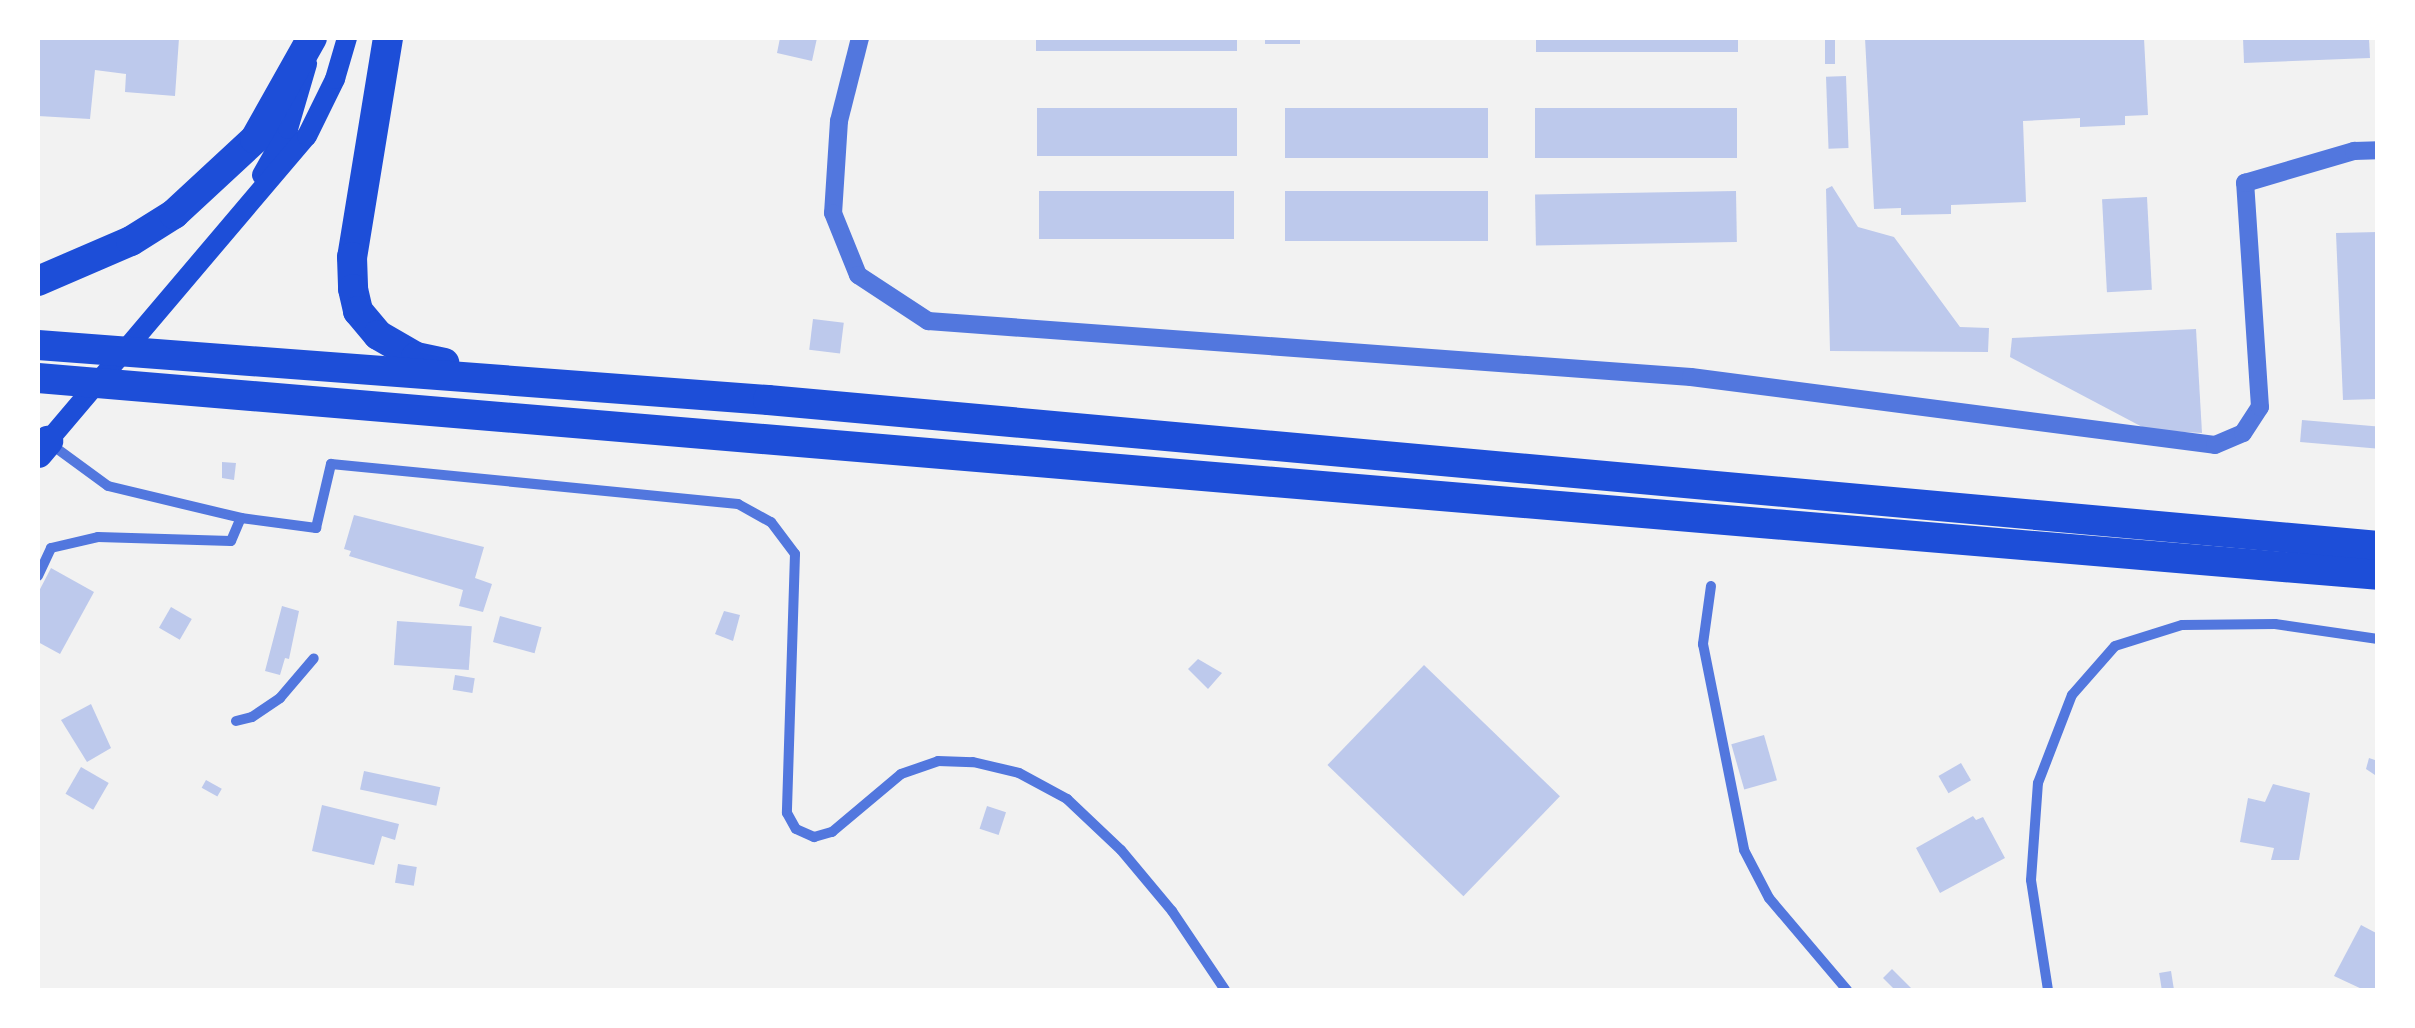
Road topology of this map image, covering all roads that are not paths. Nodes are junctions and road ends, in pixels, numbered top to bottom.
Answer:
1 (312, 38) edge
2 (347, 38) edge
3 (388, 38) edge
4 (860, 38) edge
5 (2378, 150) edge
6 (246, 203) junction
7 (38, 280) edge
8 (38, 345) edge
9 (38, 378) edge
10 (530, 382) junction
11 (43, 447) edge
12 (240, 518) junction
13 (2378, 546) edge
14 (51, 548) junction
15 (38, 559) edge
16 (38, 576) edge
17 (2378, 576) edge
18 (1711, 586) dead end
19 (2378, 639) edge
20 (314, 658) dead end
21 (236, 722) dead end
22 (1225, 990) edge
23 (1847, 990) edge
24 (2048, 990) edge

1 - 6 main road
1 - 7 highway
2 - 6 main road
3 - 10 highway
4 - 5 street
6 - 11 main road
8 - 10 highway
9 - 17 highway
10 - 13 highway
11 - 12 street
12 - 14 street
12 - 22 street
14 - 15 street
14 - 16 street
18 - 23 street
19 - 24 street
20 - 21 street

